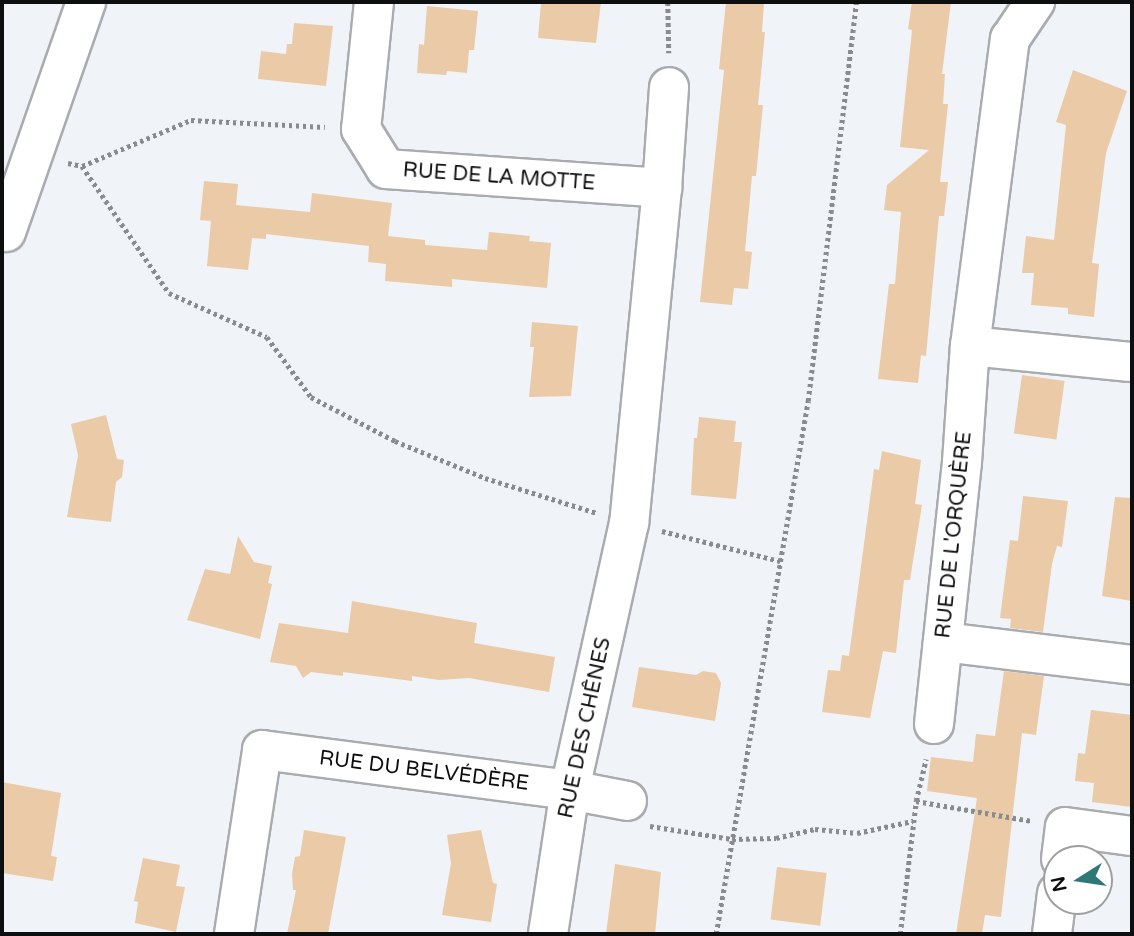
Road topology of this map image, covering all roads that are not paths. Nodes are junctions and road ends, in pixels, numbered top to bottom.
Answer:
1 (86, 2) edge
2 (374, 2) edge
3 (1035, 2) edge
4 (669, 87) road end
5 (662, 188) junction
6 (6, 232) dead end
7 (970, 346) junction
8 (1129, 362) dead end
9 (943, 642) junction
10 (1132, 665) edge
11 (934, 724) road end
12 (570, 790) junction
13 (634, 813) road end
14 (1132, 836) edge
15 (1063, 843) edge
16 (1054, 915) edge
17 (234, 934) edge
18 (548, 934) edge
19 (1052, 934) edge

1 - 6 street
2 - 5 street, RUE DE LA MOTTE
3 - 7 street, RUE DE L'ORQUÈRE
4 - 5 street
5 - 12 street, RUE DES CHÊNES
7 - 8 street
7 - 9 street, RUE DE L'ORQUÈRE
9 - 10 street
9 - 11 street, RUE DE L'ORQUÈRE
12 - 13 street, RUE DU BELVÉDÈRE
12 - 17 street, RUE DU BELVÉDÈRE
12 - 18 street, RUE DES CHÊNES
14 - 15 street
16 - 19 street

